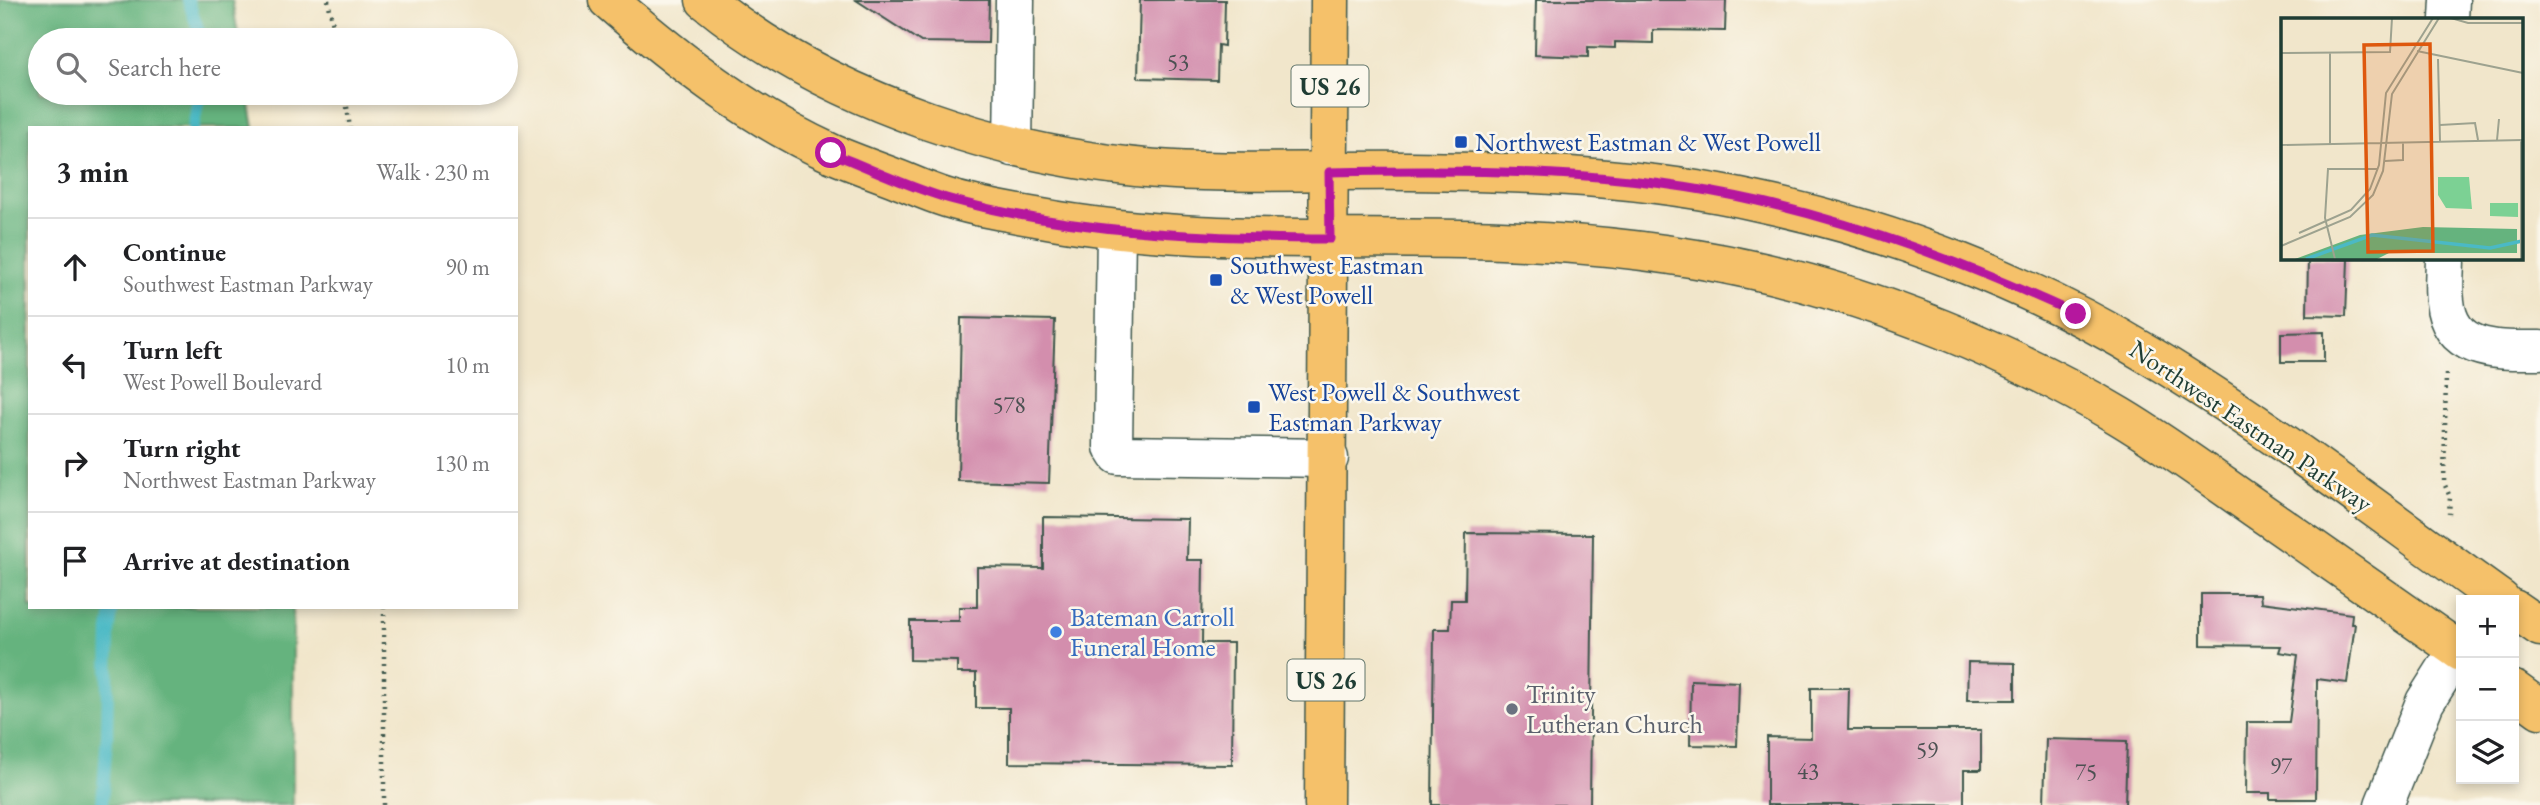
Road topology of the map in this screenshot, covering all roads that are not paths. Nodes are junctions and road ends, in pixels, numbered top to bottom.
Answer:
1 (608, 0) edge
2 (705, 0) edge
3 (1015, 0) edge
4 (1331, 0) edge
5 (2449, 0) edge
6 (2449, 18) edge
7 (1013, 147) junction
8 (1329, 172) junction
9 (1116, 230) junction
10 (1330, 239) junction
11 (2445, 259) edge
12 (2540, 350) edge
13 (1329, 457) junction
14 (2493, 595) edge
15 (2519, 613) edge
16 (2540, 627) edge
17 (2456, 646) edge
18 (2456, 655) edge
19 (2519, 694) edge
20 (2540, 709) edge
21 (1324, 805) edge
22 (2384, 805) edge

1 - 9 main road
2 - 7 main road, Northwest Eastman Parkway
3 - 7 street
4 - 8 main road, US 26
5 - 6 street
7 - 8 main road, Northwest Eastman Parkway
8 - 10 main road, US 26
8 - 14 main road, Northwest Eastman Parkway
9 - 10 main road
9 - 13 street
10 - 13 main road, US 26
10 - 17 main road
11 - 12 street
13 - 21 main road, US 26
15 - 16 main road, Northwest Eastman Parkway
18 - 22 street
19 - 20 main road

